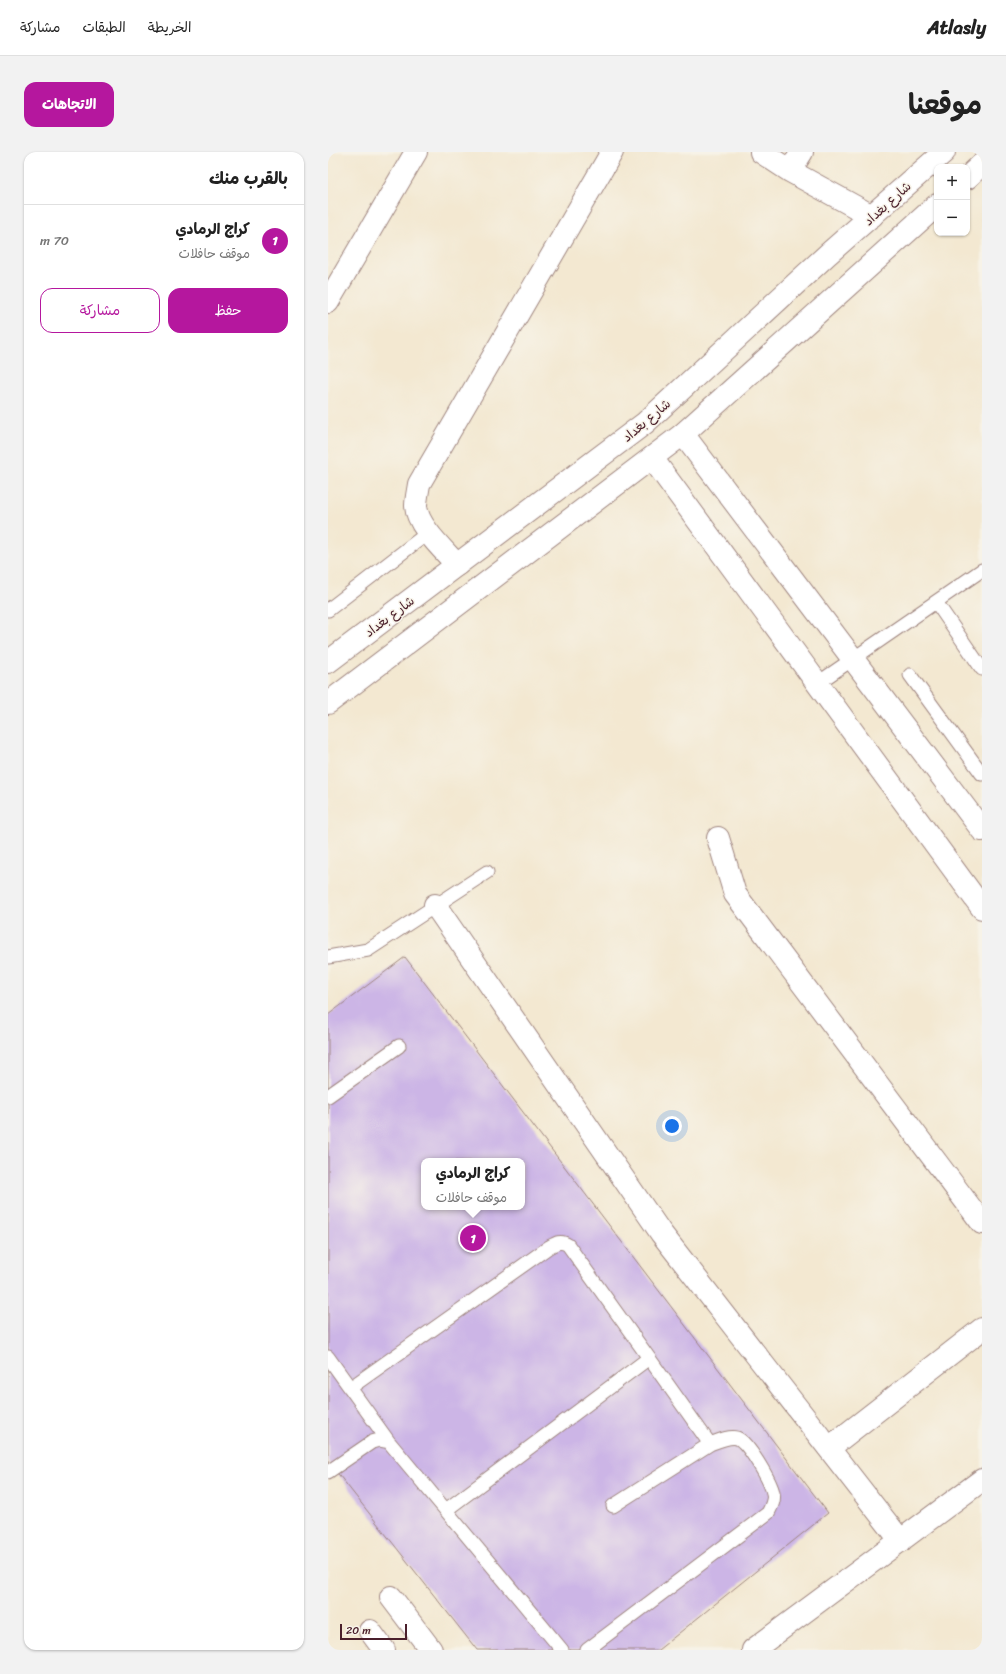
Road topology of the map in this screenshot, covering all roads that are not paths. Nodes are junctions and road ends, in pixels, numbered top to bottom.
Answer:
1 (416, 152) edge
2 (612, 152) edge
3 (761, 152) edge
4 (802, 152) edge
5 (944, 152) edge
6 (982, 164) edge
7 (790, 171) junction
8 (970, 175) edge
9 (934, 208) edge
10 (872, 216) junction
11 (328, 302) edge
12 (683, 434) junction
13 (652, 458) junction
14 (428, 532) junction
15 (457, 565) junction
16 (982, 570) edge
17 (936, 602) junction
18 (328, 610) edge
19 (853, 659) junction
20 (328, 662) edge
21 (982, 669) edge
22 (910, 675) dead end
23 (818, 684) junction
24 (328, 703) edge
25 (982, 774) edge
26 (982, 830) edge
27 (718, 838) dead end
28 (487, 872) dead end
29 (435, 905) junction
30 (982, 908) edge
31 (328, 957) edge
32 (399, 1046) dead end
33 (328, 1096) edge
34 (982, 1223) edge
35 (982, 1329) edge
36 (328, 1357) edge
37 (649, 1358) junction
38 (350, 1388) junction
39 (389, 1442) junction
40 (710, 1444) junction
41 (829, 1448) junction
42 (328, 1472) edge
43 (982, 1480) edge
44 (614, 1506) dead end
45 (446, 1510) junction
46 (901, 1541) junction
47 (390, 1597) dead end
48 (370, 1631) dead end
49 (384, 1650) edge
50 (431, 1650) edge
51 (562, 1650) edge
52 (588, 1650) edge
53 (753, 1650) edge

1 - 11 street
2 - 14 street
3 - 7 street
4 - 7 street
5 - 10 street, شارع بغداد
6 - 8 street
7 - 10 street
9 - 12 street
10 - 15 street, شارع بغداد
12 - 13 street
12 - 19 street
13 - 23 street
13 - 24 street
14 - 15 street
14 - 18 lane
15 - 20 street, شارع بغداد
16 - 17 lane
17 - 19 lane
17 - 21 lane
19 - 23 lane
19 - 26 street
22 - 25 lane
23 - 30 street
27 - 34 street
28 - 29 lane
29 - 31 lane
29 - 41 street
32 - 33 lane
35 - 41 street
36 - 38 lane
37 - 38 lane
37 - 40 lane
37 - 45 lane
38 - 39 lane
39 - 42 lane
39 - 45 lane
40 - 44 lane
40 - 52 lane
41 - 46 street
43 - 46 street
45 - 51 lane
46 - 53 street
47 - 50 street
48 - 49 street

